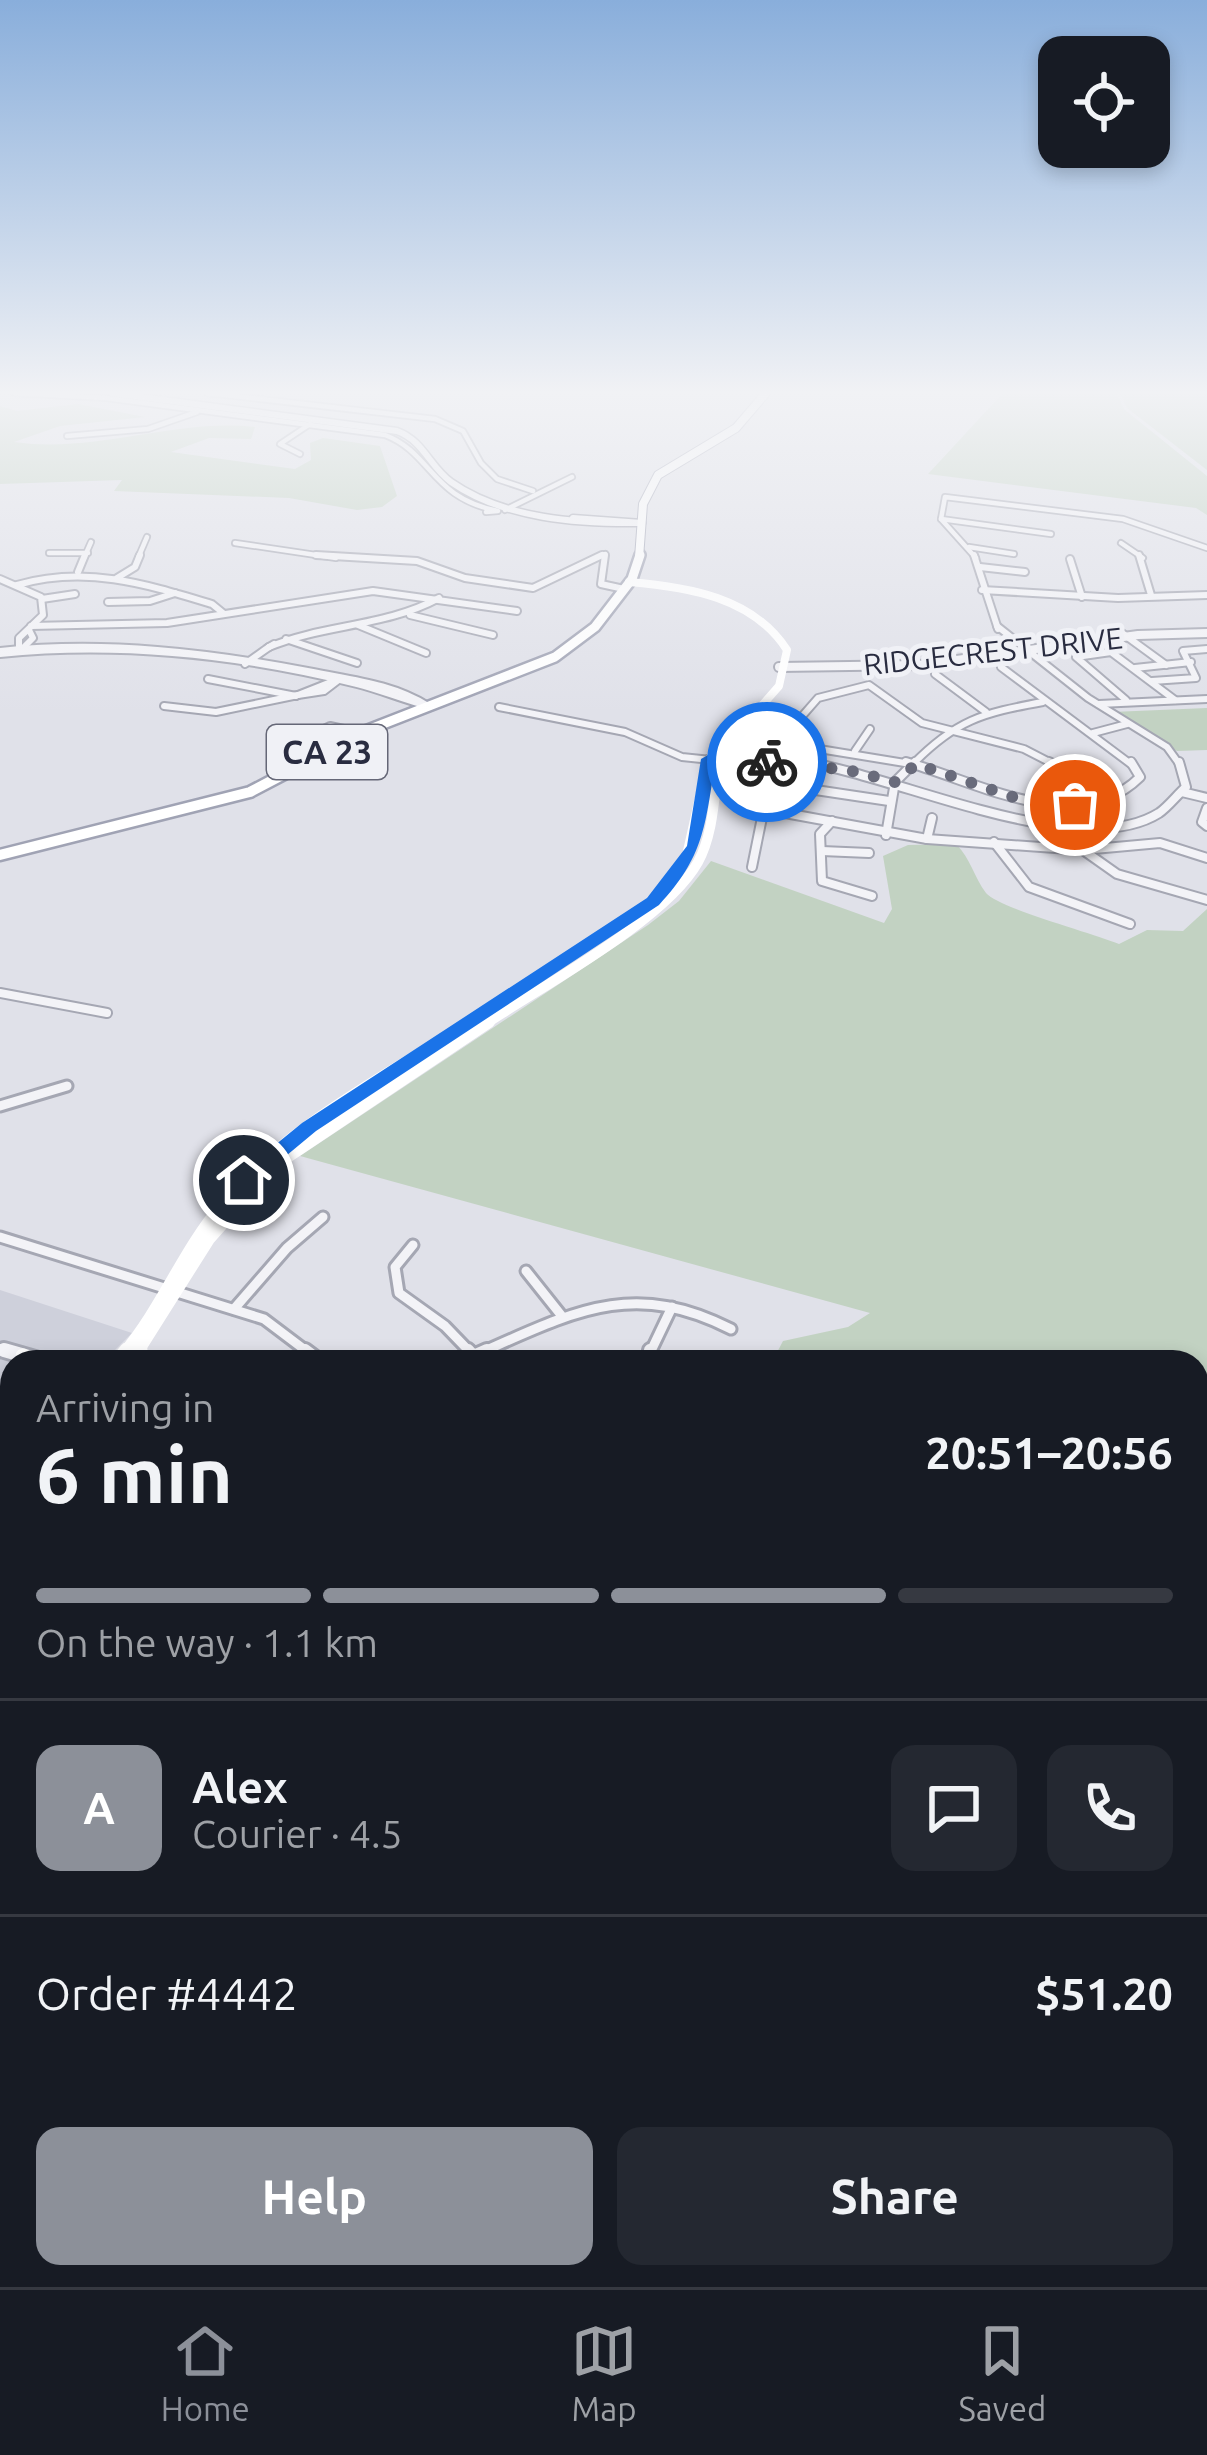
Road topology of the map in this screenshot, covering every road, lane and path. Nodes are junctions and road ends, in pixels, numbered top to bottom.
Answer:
1 (463, 500) edge
2 (496, 500) edge
3 (531, 500) edge
4 (645, 500) edge
5 (945, 500) edge
6 (970, 500) edge
7 (515, 507) junction
8 (941, 519) junction
9 (642, 523) junction
10 (1051, 534) dead end
11 (147, 537) dead end
12 (91, 542) dead end
13 (235, 543) dead end
14 (1121, 543) dead end
15 (969, 547) junction
16 (1207, 548) edge
17 (88, 553) junction
18 (49, 554) dead end
19 (1014, 554) dead end
20 (1070, 559) dead end
21 (980, 567) junction
22 (78, 572) junction
23 (1024, 572) dead end
24 (117, 578) junction
25 (0, 579) edge
26 (17, 585) junction
27 (627, 586) junction
28 (982, 590) junction
29 (175, 593) junction
30 (75, 594) dead end
31 (1207, 595) edge
32 (1152, 596) junction
33 (1082, 597) junction
34 (439, 598) junction
35 (42, 599) junction
36 (109, 602) dead end
37 (517, 611) dead end
38 (224, 613) junction
39 (410, 615) junction
40 (358, 625) junction
41 (1207, 631) edge
42 (29, 632) junction
43 (493, 635) dead end
44 (1126, 636) junction
45 (286, 639) junction
46 (1025, 649) junction
47 (1207, 649) edge
48 (20, 650) junction
49 (426, 652) dead end
50 (0, 653) edge
51 (249, 662) junction
52 (1191, 662) junction
53 (357, 663) dead end
54 (1164, 664) junction
55 (784, 665) junction
56 (1001, 667) dead end
57 (1135, 668) junction
58 (935, 674) dead end
59 (208, 679) dead end
60 (338, 679) junction
61 (1152, 681) junction
62 (297, 695) junction
63 (1207, 699) edge
64 (1126, 700) junction
65 (1175, 700) junction
66 (1043, 702) junction
67 (1097, 704) junction
68 (164, 706) dead end
69 (428, 706) junction
70 (499, 707) dead end
71 (986, 712) junction
72 (1127, 724) junction
73 (870, 729) dead end
74 (944, 731) junction
75 (362, 733) junction
76 (1089, 733) junction
77 (284, 748) dead end
78 (855, 751) junction
79 (714, 759) junction
80 (916, 764) junction
81 (1055, 766) dead end
82 (895, 782) junction
83 (1182, 792) junction
84 (1207, 797) edge
85 (889, 801) junction
86 (1207, 808) edge
87 (763, 809) junction
88 (932, 818) dead end
89 (832, 821) junction
90 (1205, 825) edge
91 (1100, 827) junction
92 (886, 835) junction
93 (926, 839) junction
94 (994, 842) junction
95 (1122, 847) junction
96 (1084, 850) junction
97 (822, 851) junction
98 (869, 853) dead end
99 (0, 855) edge
100 (1207, 858) edge
101 (752, 867) dead end
102 (872, 896) dead end
103 (1207, 900) edge
104 (1130, 924) dead end
105 (0, 993) edge
106 (107, 1013) dead end
107 (67, 1086) dead end
108 (0, 1106) edge
109 (323, 1217) dead end
110 (0, 1237) edge
111 (412, 1245) dead end
112 (526, 1271) dead end
113 (174, 1291) junction
114 (672, 1307) junction
115 (234, 1309) junction
116 (561, 1315) junction
117 (731, 1329) dead end
118 (127, 1350) edge
119 (137, 1350) edge
120 (307, 1350) edge
121 (466, 1350) edge
122 (493, 1350) edge
123 (651, 1350) edge

1 - 7 street
2 - 7 street
3 - 7 street
4 - 9 main road, CA 23
5 - 8 street
6 - 16 street
7 - 9 street
8 - 10 street
8 - 15 street
9 - 27 main road, CA 23
11 - 24 street
12 - 17 street
13 - 27 street
14 - 32 street
15 - 19 street
15 - 21 street
17 - 18 street
17 - 22 street
20 - 33 street
21 - 23 street
21 - 28 street
22 - 24 street
22 - 26 street
24 - 29 street
25 - 26 street
26 - 35 street
27 - 55 main road
27 - 69 main road, CA 23
28 - 33 street
28 - 46 street
29 - 36 street
29 - 38 street
30 - 35 street
31 - 32 street
32 - 33 street
34 - 37 street
34 - 38 street
34 - 39 street
35 - 42 street
38 - 42 street
39 - 40 street
39 - 43 street
40 - 45 street
40 - 49 street
41 - 44 street, RIDGECREST DRIVE
42 - 48 street
44 - 46 street, RIDGECREST DRIVE
44 - 54 street
45 - 51 street
45 - 53 street
46 - 55 street, RIDGECREST DRIVE
46 - 67 street
46 - 72 street
47 - 52 street
48 - 50 street
48 - 51 street
51 - 60 street
52 - 54 street
52 - 61 street
54 - 57 street
55 - 79 main road
56 - 66 street
57 - 61 street
57 - 64 street
58 - 71 street
59 - 62 street
60 - 62 street
60 - 69 street
61 - 65 street
62 - 68 street
63 - 65 street
64 - 65 street
64 - 67 street
66 - 71 street
66 - 76 street
67 - 72 street
69 - 75 main road, CA 23
70 - 79 street
71 - 74 street
72 - 76 street
72 - 83 street
73 - 78 street
74 - 78 street
74 - 80 street
74 - 81 street
75 - 77 street
75 - 99 main road, CA 23
76 - 80 street
78 - 80 street
79 - 82 street
79 - 113 main road
80 - 82 street
82 - 85 street
82 - 91 street
83 - 84 street
83 - 91 street
85 - 87 street
85 - 92 street
86 - 90 street
87 - 89 street
87 - 101 street
88 - 93 street
89 - 92 street
89 - 97 street
91 - 95 street
92 - 93 street
93 - 94 street
94 - 96 street
94 - 104 street
95 - 96 street
95 - 100 street
96 - 103 street
97 - 98 street
97 - 102 street
105 - 106 street
107 - 108 street
109 - 115 street
110 - 113 street
111 - 121 street
112 - 116 street
113 - 115 street
113 - 118 main road
113 - 119 main road
114 - 116 street
114 - 117 street
114 - 123 street
115 - 120 street
116 - 122 street

